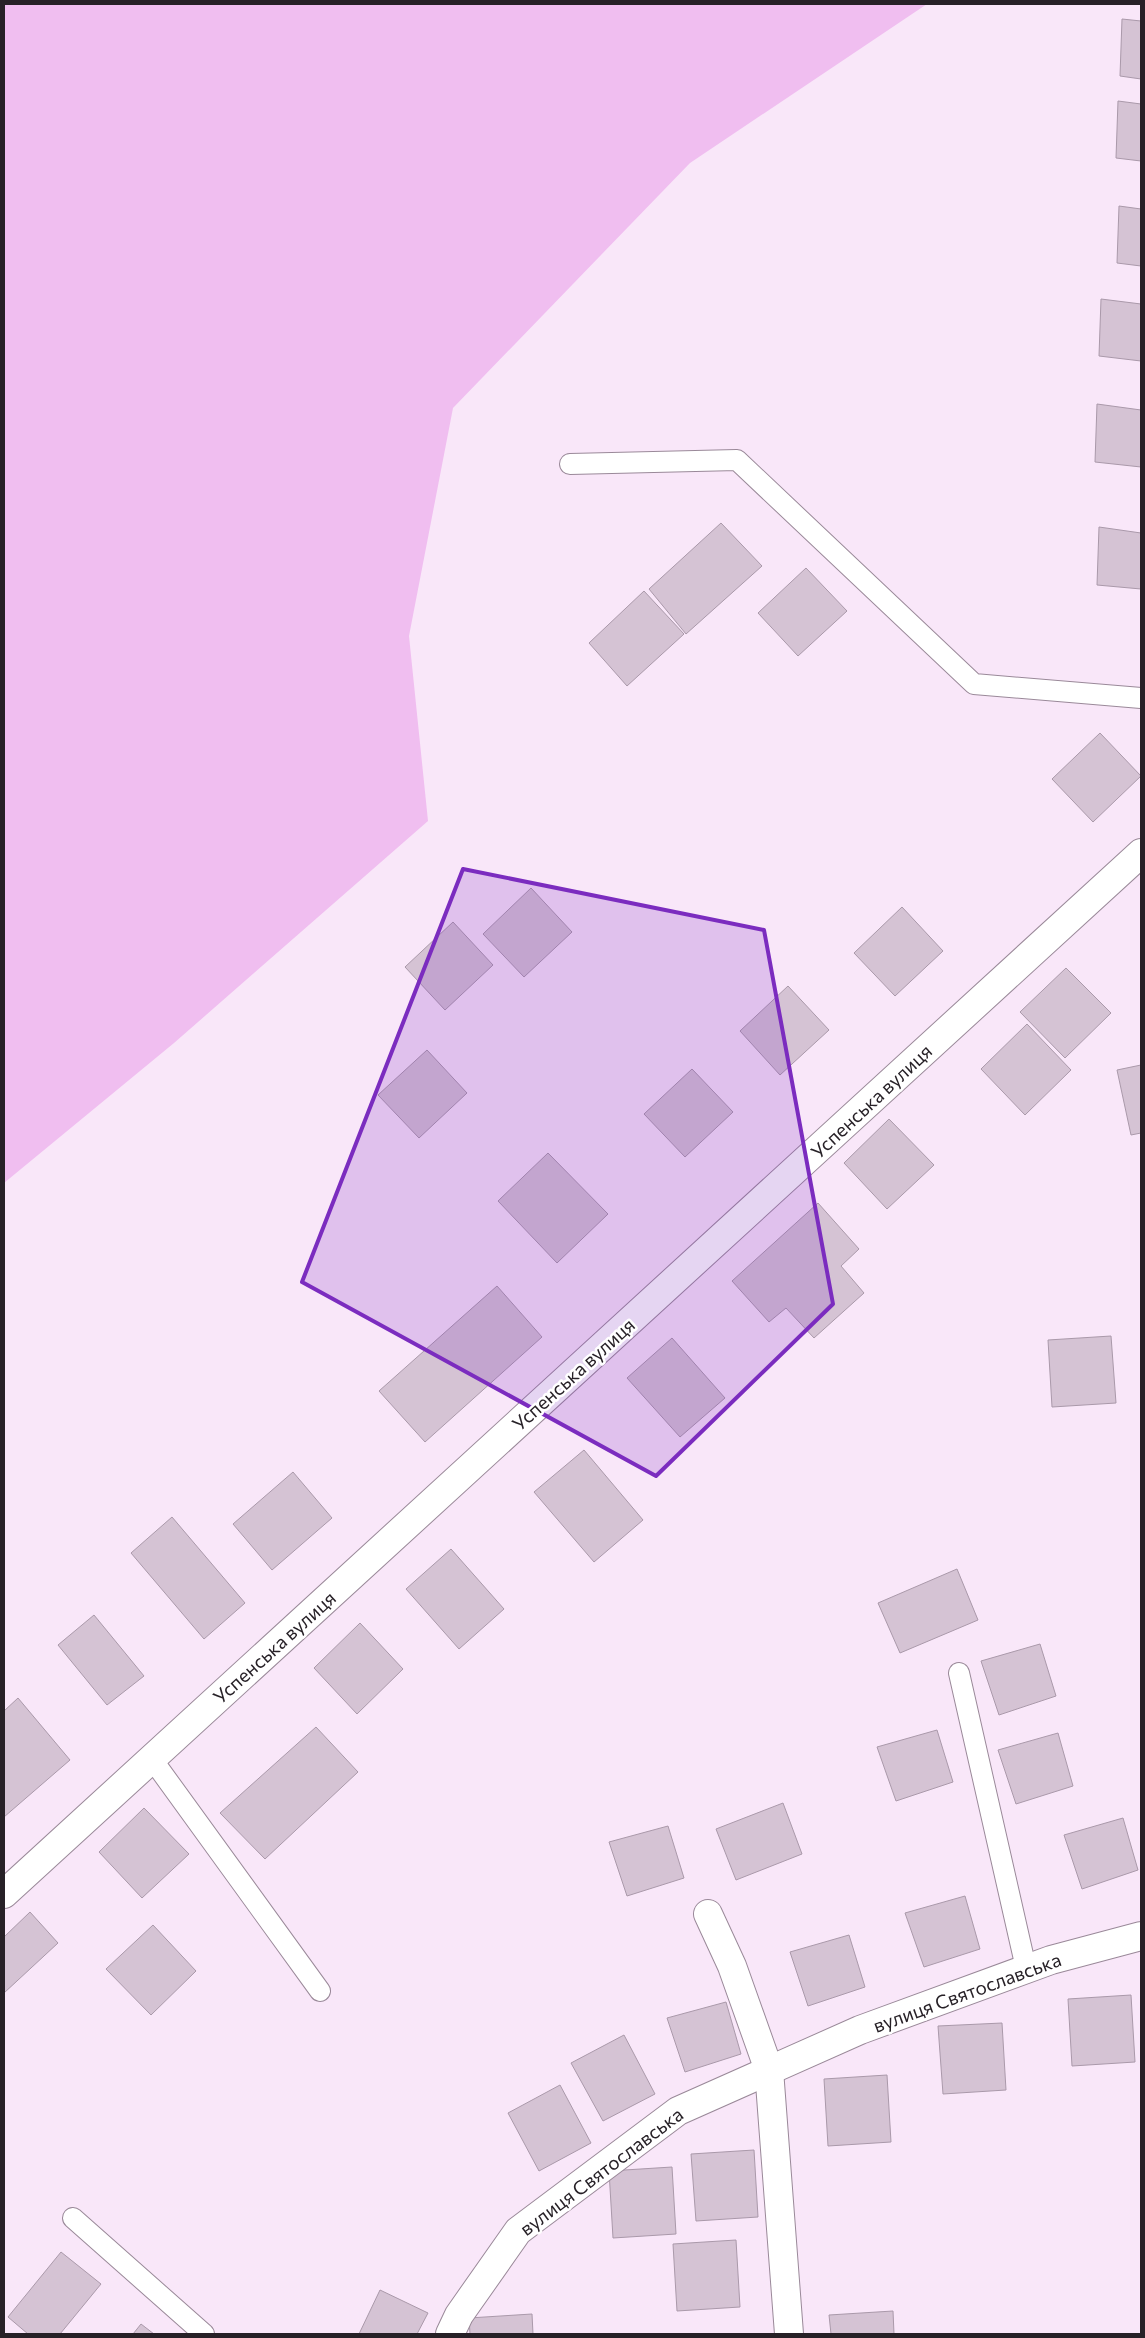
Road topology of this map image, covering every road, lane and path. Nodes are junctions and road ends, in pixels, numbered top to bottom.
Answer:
1 (570, 464) dead end
2 (1141, 698) edge
3 (1141, 853) edge
4 (959, 1673) dead end
5 (152, 1759) junction
6 (4, 1894) edge
7 (708, 1914) dead end
8 (1141, 1936) edge
9 (1026, 1968) junction
10 (320, 1991) dead end
11 (768, 2070) junction
12 (73, 2218) dead end
13 (204, 2334) edge
14 (450, 2334) edge
15 (789, 2334) edge

1 - 2 lane
3 - 5 street, Успенська вулиця
4 - 9 lane
5 - 6 street, Успенська вулиця
5 - 10 lane
7 - 11 street
8 - 9 street, вулиця Святославська
9 - 11 street, вулиця Святославська
11 - 14 street, вулиця Святославська
11 - 15 street
12 - 13 lane

